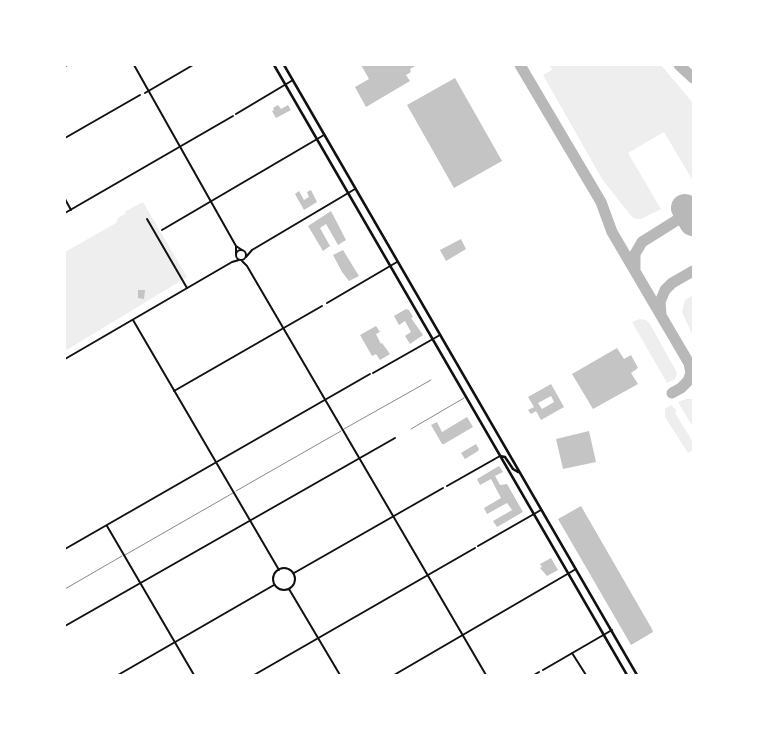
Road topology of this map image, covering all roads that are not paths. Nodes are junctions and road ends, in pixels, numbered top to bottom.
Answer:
1 (134, 65) edge
2 (193, 65) edge
3 (274, 65) edge
4 (284, 65) edge
5 (293, 80) junction
6 (285, 85) junction
7 (148, 90) junction
8 (145, 92) dead end
9 (140, 95) dead end
10 (236, 114) dead end
11 (233, 116) dead end
12 (324, 135) junction
13 (65, 138) edge
14 (316, 140) junction
15 (180, 147) junction
16 (355, 189) junction
17 (347, 194) junction
18 (65, 199) edge
19 (211, 202) junction
20 (71, 210) junction
21 (65, 213) edge
22 (147, 219) dead end
23 (162, 230) dead end
24 (236, 246) junction
25 (252, 250) junction
26 (243, 251) junction
27 (236, 254) junction
28 (246, 257) junction
29 (240, 260) junction
30 (232, 262) junction
31 (397, 262) junction
32 (246, 264) junction
33 (389, 266) junction
34 (187, 288) junction
35 (327, 303) dead end
36 (322, 306) dead end
37 (132, 319) junction
38 (284, 328) junction
39 (440, 334) junction
40 (432, 339) junction
41 (65, 359) edge
42 (431, 380) dead end
43 (174, 391) junction
44 (465, 397) junction
45 (326, 400) junction
46 (480, 405) junction
47 (472, 410) junction
48 (411, 429) dead end
49 (343, 430) junction
50 (395, 438) dead end
51 (500, 456) junction
52 (359, 458) junction
53 (216, 462) junction
54 (520, 472) junction
55 (447, 486) dead end
56 (443, 488) dead end
57 (233, 493) junction
58 (541, 510) junction
59 (534, 514) junction
60 (394, 516) junction
61 (249, 521) junction
62 (107, 526) junction
63 (478, 546) dead end
64 (475, 548) dead end
65 (65, 549) edge
66 (124, 555) junction
67 (279, 570) junction
68 (576, 570) junction
69 (294, 573) junction
70 (568, 574) junction
71 (428, 575) junction
72 (140, 583) junction
73 (274, 585) junction
74 (65, 589) edge
75 (289, 589) junction
76 (65, 626) edge
77 (612, 630) junction
78 (604, 635) junction
79 (463, 636) junction
80 (318, 638) junction
81 (175, 642) junction
82 (572, 653) junction
83 (543, 670) dead end
84 (539, 672) dead end
85 (118, 675) edge
86 (194, 675) edge
87 (254, 675) edge
88 (340, 675) edge
89 (394, 675) edge
90 (486, 675) edge
91 (534, 675) edge
92 (586, 675) edge
93 (627, 675) edge
94 (638, 675) edge

1 - 7 street
2 - 7 street
3 - 6 main road
4 - 5 main road
5 - 6 street
5 - 12 main road
6 - 10 street
6 - 14 main road
7 - 8 street
7 - 15 street
9 - 13 street
11 - 15 street
12 - 14 street
12 - 16 main road
14 - 17 main road
14 - 19 street
15 - 19 street
15 - 20 street
16 - 17 street
16 - 31 main road
17 - 25 street
17 - 33 main road
18 - 20 street
19 - 23 street
19 - 24 street
20 - 21 street
22 - 34 street
24 - 26 street
24 - 27 street
25 - 26 street
25 - 28 street
26 - 27 street
26 - 28 street
27 - 29 street
27 - 30 street
28 - 29 street
28 - 32 street
29 - 30 street
29 - 32 street
30 - 34 street
31 - 33 street
31 - 39 main road
32 - 38 street
33 - 35 street
33 - 40 main road
34 - 37 street
36 - 38 street
37 - 41 street
37 - 43 street
38 - 43 street
38 - 45 street
39 - 40 street
39 - 46 main road
40 - 44 main road
40 - 45 street
42 - 49 lane
43 - 53 street
44 - 47 main road
44 - 48 lane
45 - 49 street
45 - 53 street
46 - 47 main road
46 - 54 main road
47 - 51 main road
49 - 52 street
49 - 57 lane
50 - 52 street
51 - 54 main road
51 - 55 street
51 - 59 main road
52 - 60 street
52 - 61 street
53 - 57 street
53 - 62 street
54 - 58 main road
56 - 60 street
57 - 61 street
57 - 66 lane
58 - 59 street
58 - 68 main road
59 - 63 street
59 - 70 main road
60 - 69 street
60 - 71 street
61 - 67 street
61 - 72 street
62 - 65 street
62 - 66 street
64 - 71 street
66 - 72 street
66 - 74 lane
67 - 69 street
67 - 73 street
68 - 70 street
68 - 77 main road
69 - 75 street
70 - 78 main road
70 - 79 street
71 - 79 street
71 - 80 street
72 - 76 street
72 - 81 street
73 - 75 street
73 - 81 street
75 - 80 street
77 - 78 street
77 - 94 main road
78 - 82 street
78 - 93 main road
79 - 89 street
79 - 90 street
80 - 87 street
80 - 88 street
81 - 85 street
81 - 86 street
82 - 83 street
82 - 92 street
84 - 91 street

